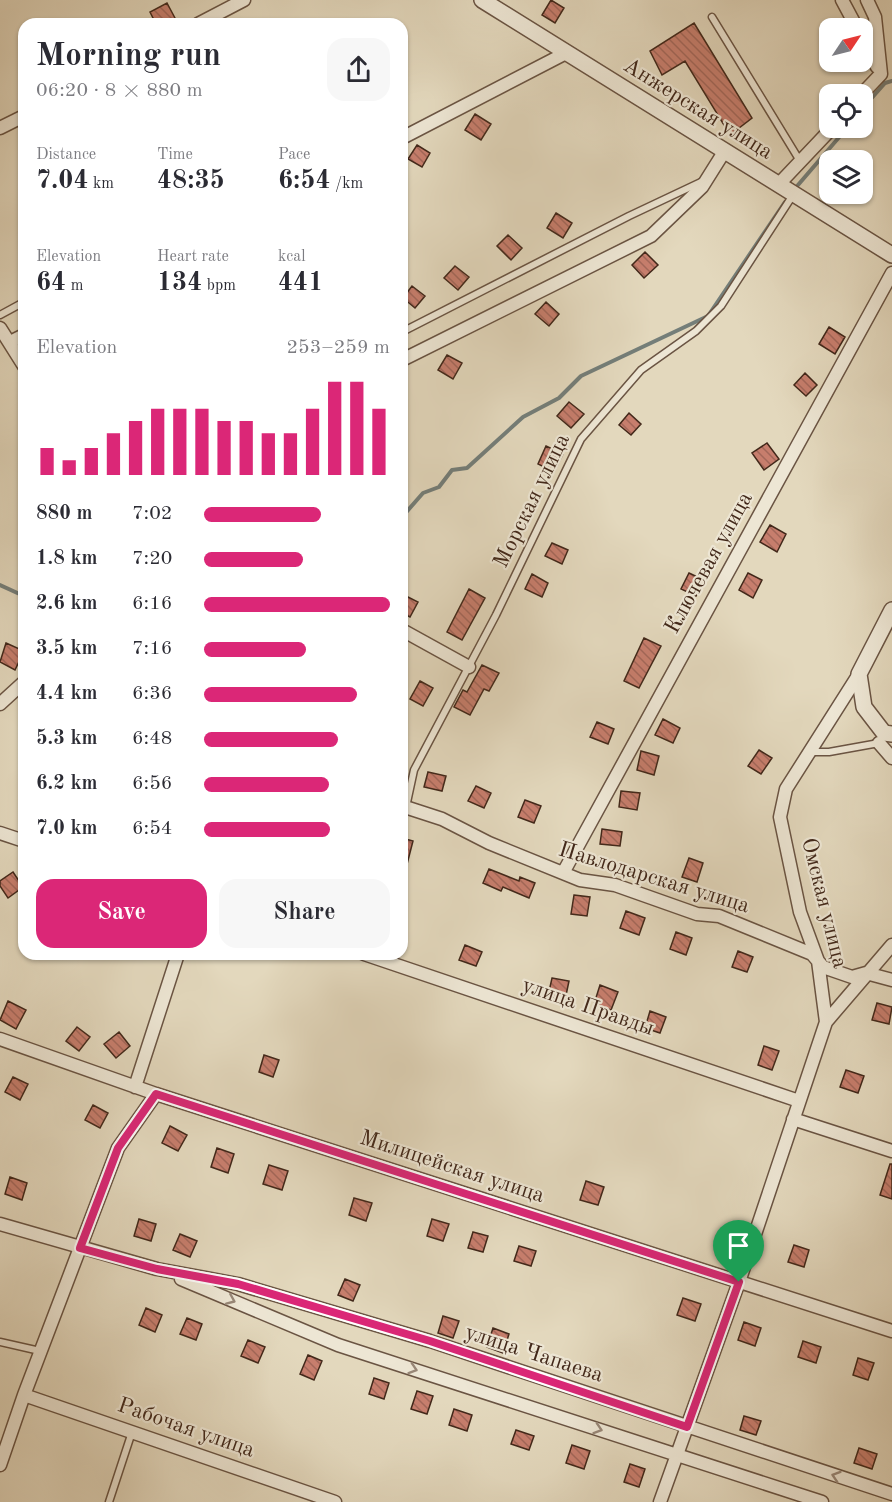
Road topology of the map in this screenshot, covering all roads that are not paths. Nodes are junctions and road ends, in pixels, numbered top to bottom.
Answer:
1 (244, 0) edge
2 (482, 0) edge
3 (842, 0) edge
4 (867, 0) edge
5 (712, 17) dead end
6 (210, 18) edge
7 (852, 18) edge
8 (566, 52) junction
9 (873, 59) edge
10 (881, 74) junction
11 (872, 84) edge
12 (18, 119) edge
13 (0, 128) edge
14 (408, 135) edge
15 (823, 138) edge
16 (724, 152) junction
17 (800, 162) junction
18 (707, 179) junction
19 (778, 185) junction
20 (793, 194) junction
21 (892, 255) edge
22 (892, 273) edge
23 (18, 305) edge
24 (0, 315) edge
25 (0, 328) edge
26 (408, 329) edge
27 (18, 338) edge
28 (10, 342) junction
29 (18, 356) edge
30 (408, 357) edge
31 (892, 610) edge
32 (408, 633) edge
33 (469, 667) junction
34 (859, 674) junction
35 (18, 688) edge
36 (0, 704) edge
37 (888, 738) edge
38 (809, 752) junction
39 (892, 758) edge
40 (408, 792) edge
41 (408, 807) edge
42 (0, 833) edge
43 (18, 839) edge
44 (563, 873) junction
45 (892, 945) edge
46 (176, 960) edge
47 (382, 960) edge
48 (818, 961) junction
49 (866, 973) junction
50 (892, 980) edge
51 (826, 1022) junction
52 (0, 1039) edge
53 (135, 1087) junction
54 (156, 1094) junction
55 (799, 1101) junction
56 (793, 1119) junction
57 (892, 1151) edge
58 (0, 1224) edge
59 (80, 1248) junction
60 (157, 1269) junction
61 (739, 1282) junction
62 (892, 1331) edge
63 (0, 1342) edge
64 (40, 1351) junction
65 (24, 1395) junction
66 (687, 1427) junction
67 (132, 1432) junction
68 (677, 1455) junction
69 (0, 1465) edge
70 (892, 1494) edge
71 (109, 1502) edge
72 (335, 1502) edge
73 (660, 1502) edge
74 (822, 1502) edge

1 - 6 street
2 - 8 street, Анжерская улица
3 - 7 street
4 - 10 street
5 - 17 lane
8 - 14 street
8 - 16 street, Анжерская улица
9 - 10 street
10 - 11 street
12 - 13 street
15 - 17 street
16 - 18 street
16 - 19 street, Анжерская улица
17 - 19 street
18 - 26 lane
18 - 30 street
19 - 20 street, Анжерская улица
20 - 21 street, Анжерская улица
20 - 33 lane, Морская улица
22 - 44 street, Ключевая улица
23 - 24 lane
25 - 28 street
27 - 28 street
28 - 29 street
31 - 34 street, Омская улица
32 - 33 street
33 - 40 lane, Морская улица
34 - 37 street
34 - 38 street, Омская улица
35 - 36 street
37 - 38 lane
37 - 39 street
38 - 48 street, Омская улица
41 - 44 street, Павлодарская улица
42 - 43 street
44 - 48 street, Павлодарская улица
45 - 49 street
46 - 53 street
47 - 55 street, улица Правды
48 - 49 street, Павлодарская улица
48 - 51 street, Омская улица
49 - 50 street, Павлодарская улица
49 - 51 street
51 - 55 street
52 - 53 street, Милицейская улица
53 - 54 street, Милицейская улица
54 - 59 street
54 - 61 street, Милицейская улица
55 - 56 street
56 - 57 street
56 - 61 street
58 - 59 street, улица Чапаева
59 - 60 street, улица Чапаева
59 - 64 street
60 - 66 street, улица Чапаева
60 -> 68 street, улица Чапаева
61 - 62 street, Милицейская улица
61 - 66 street
63 - 64 lane
64 - 65 street
65 - 67 street, Рабочая улица
65 - 69 street
66 - 68 street
70 -> 66 street, улица Чапаева
67 - 71 lane
67 - 72 street, Рабочая улица
68 - 73 street
68 - 74 street, улица Чапаева

